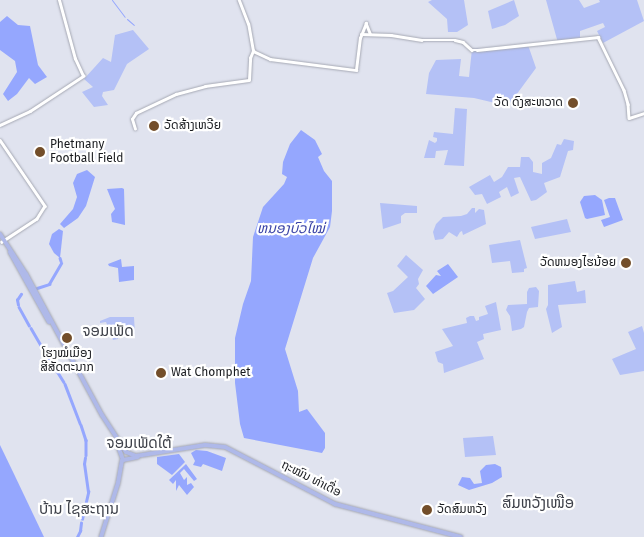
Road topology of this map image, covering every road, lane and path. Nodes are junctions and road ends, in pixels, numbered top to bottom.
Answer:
1 (59, 0) edge
2 (238, 0) edge
3 (370, 33) junction
4 (361, 34) junction
5 (253, 51) junction
6 (644, 113) edge
7 (0, 125) edge
8 (135, 128) dead end
9 (0, 140) edge
10 (0, 234) edge
11 (2, 240) edge
12 (52, 325) junction
13 (128, 453) junction
14 (154, 453) junction
15 (125, 459) junction
16 (101, 537) edge
17 (461, 537) edge

1 - 7 street
2 - 5 street
3 - 4 street
3 - 4 street
3 - 6 street
4 - 5 street
5 - 8 street
9 - 11 street
10 - 11 main road
11 - 12 main road
12 - 13 main road
12 - 15 main road
13 - 14 main road, ຖະໝົນ ທ່າເດື່ອ
13 - 15 main road
13 - 15 main road
14 - 15 main road, ຖະໝົນ ທ່າເດື່ອ
14 - 17 main road, ຖະໝົນ ທ່າເດື່ອ
15 - 16 main road

